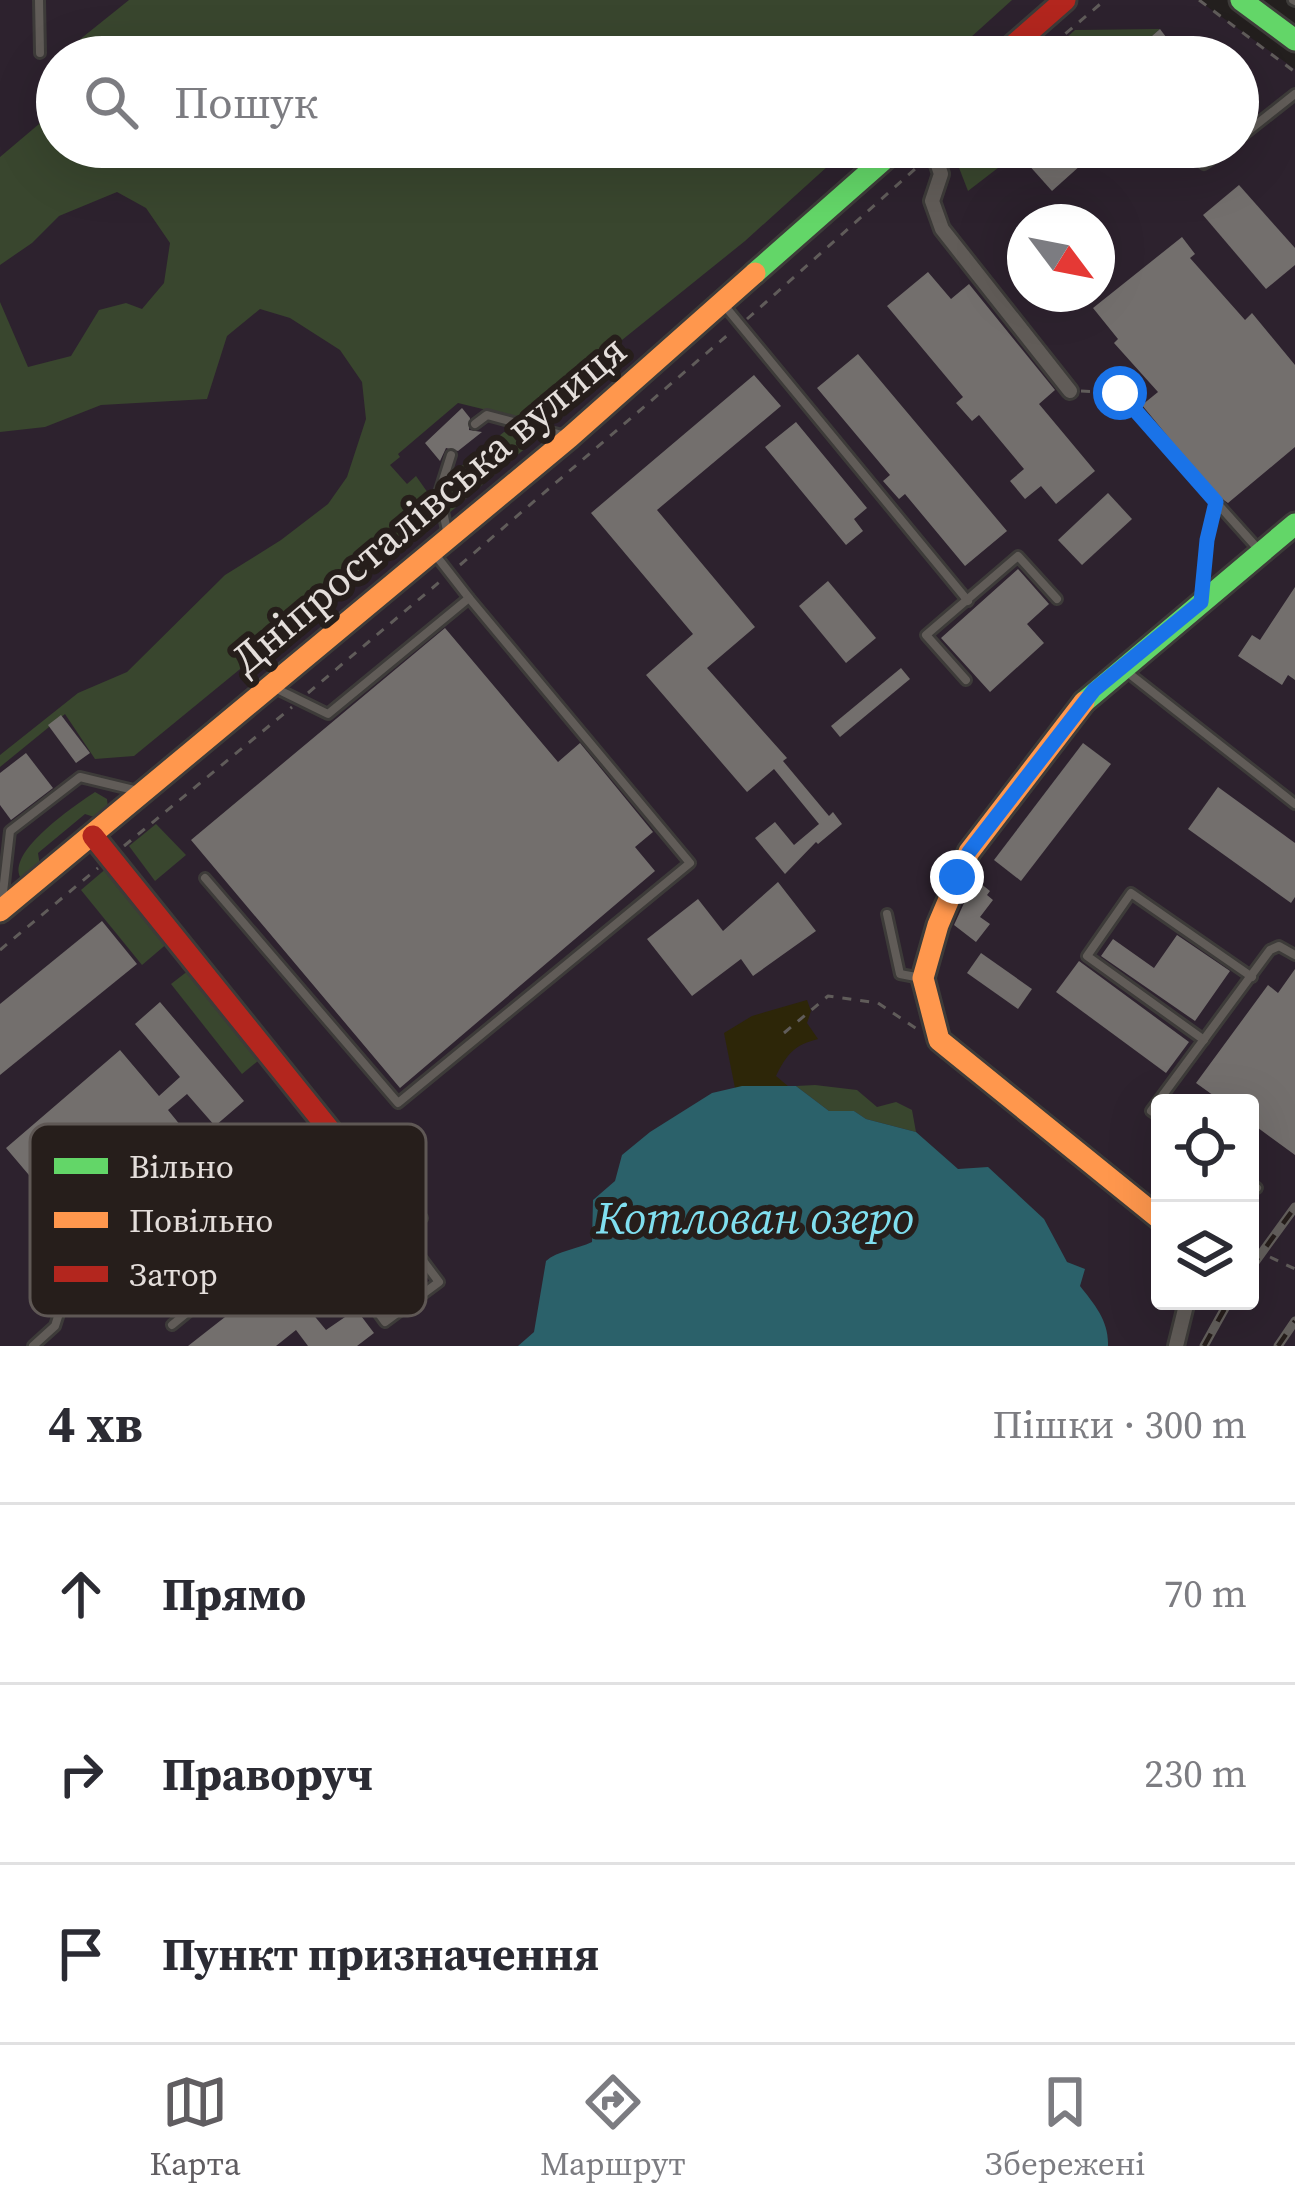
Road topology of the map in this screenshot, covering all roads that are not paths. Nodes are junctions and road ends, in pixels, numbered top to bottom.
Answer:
1 (39, 0) edge
2 (1065, 0) edge
3 (1241, 0) edge
4 (40, 36) edge
5 (1024, 36) edge
6 (1295, 40) edge
7 (1295, 94) edge
8 (1259, 123) edge
9 (875, 168) edge
10 (939, 168) edge
11 (723, 304) junction
12 (1070, 391) dead end
13 (475, 424) dead end
14 (570, 437) junction
15 (451, 455) dead end
16 (1216, 502) road end
17 (1295, 524) edge
18 (441, 545) junction
19 (1261, 552) junction
20 (469, 598) junction
21 (1057, 599) dead end
22 (968, 601) junction
23 (1121, 668) junction
24 (966, 680) dead end
25 (274, 687) junction
26 (146, 793) junction
27 (1295, 804) edge
28 (93, 836) junction
29 (205, 878) dead end
30 (1, 911) edge
31 (887, 914) dead end
32 (1295, 955) edge
33 (1252, 977) junction
34 (923, 978) junction
35 (1204, 1040) junction
36 (1164, 1094) edge
37 (325, 1124) edge
38 (1151, 1212) edge
39 (426, 1265) edge
40 (426, 1292) edge
41 (1185, 1310) edge
42 (58, 1316) edge
43 (183, 1316) edge
44 (172, 1325) dead end
45 (33, 1346) edge
46 (1176, 1346) edge

1 - 4 lane
2 - 5 street
3 - 6 street
7 - 8 lane
9 - 11 street, Дніпросталівська вулиця
10 - 12 street
11 - 14 street, Дніпросталівська вулиця
11 - 22 lane
13 - 14 lane
14 - 18 street, Дніпросталівська вулиця
15 - 18 lane
16 - 19 lane
17 - 19 street
18 - 20 lane
18 - 25 street, Дніпросталівська вулиця
19 - 23 street
20 - 25 lane
20 - 29 lane
21 - 22 lane
22 - 24 lane
23 - 27 lane
23 - 34 street
25 - 26 street, Дніпросталівська вулиця
26 - 28 street, Дніпросталівська вулиця
26 - 30 lane
28 - 30 street, Дніпросталівська вулиця
28 - 37 street
31 - 34 lane
32 - 33 lane
33 - 35 lane
33 - 35 lane
34 - 38 street
35 - 36 lane
39 - 40 lane
41 - 46 street
42 - 45 lane
43 - 44 lane

